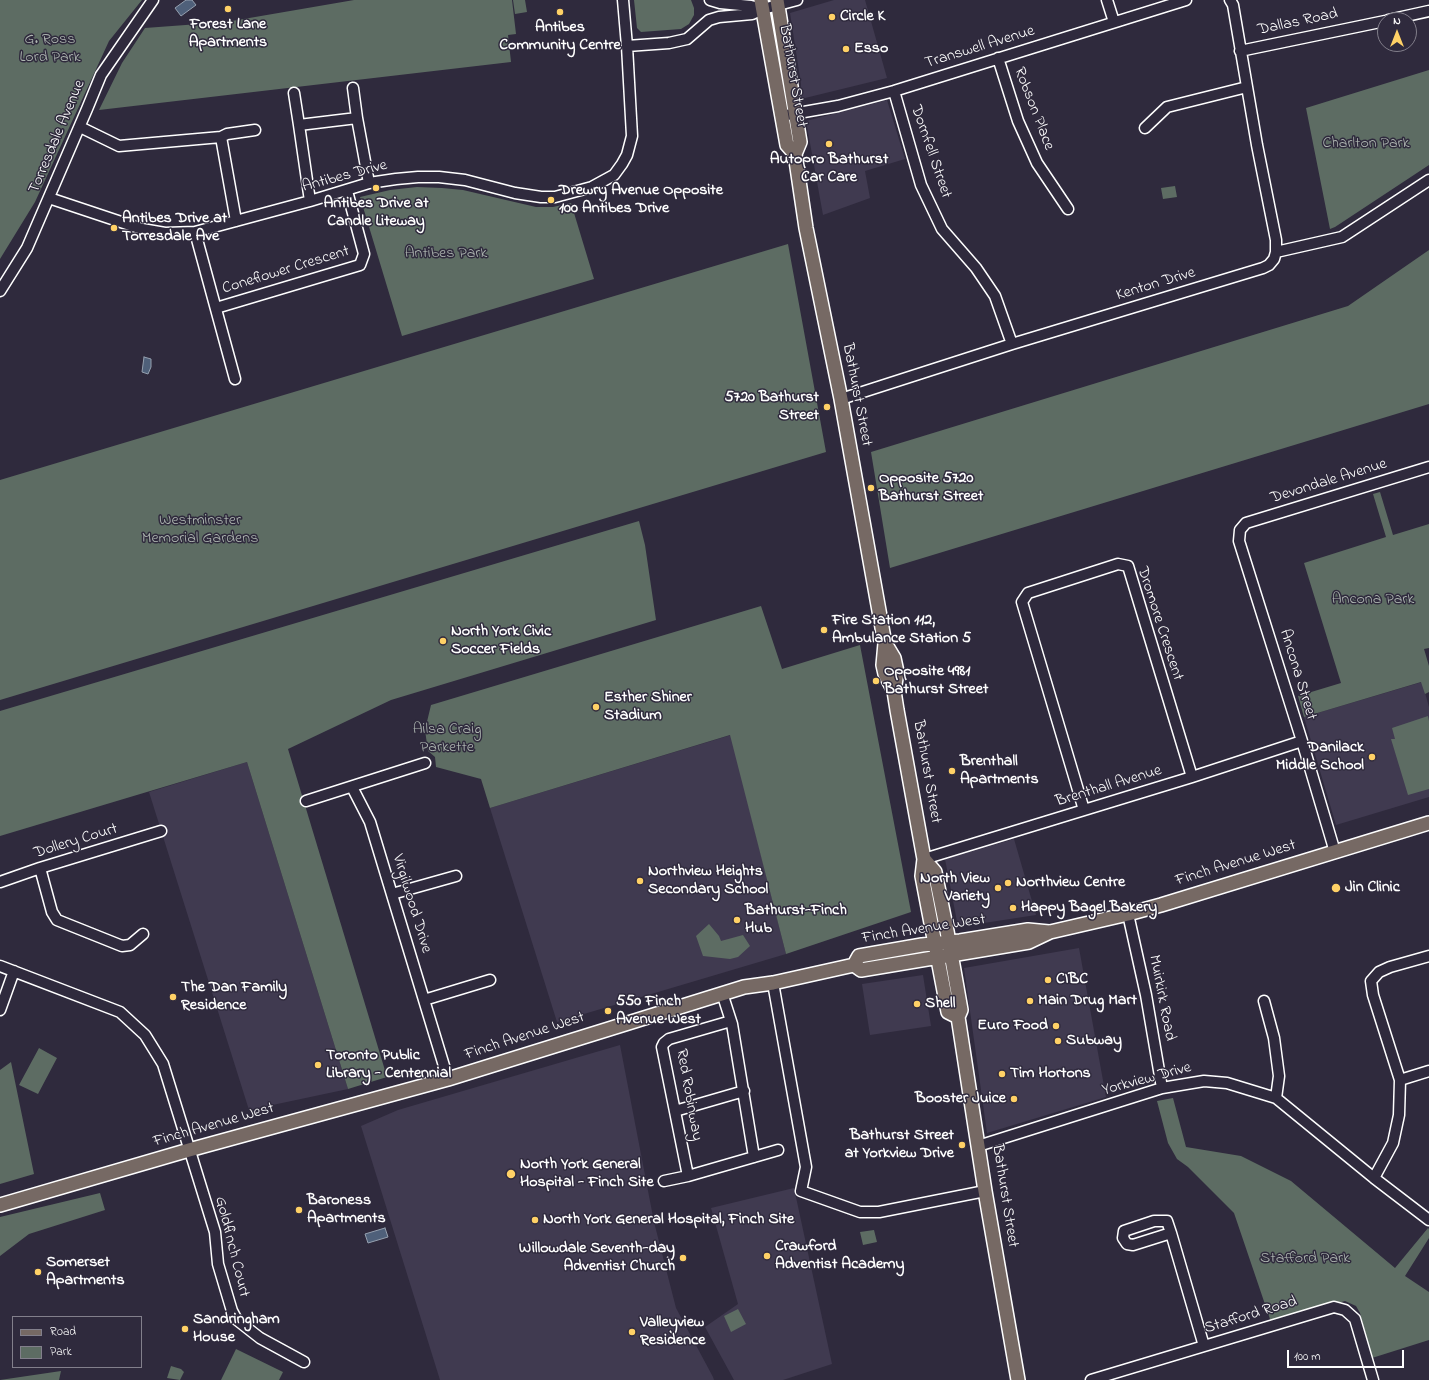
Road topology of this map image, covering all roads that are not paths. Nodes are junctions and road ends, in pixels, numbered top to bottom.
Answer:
1 (153, 0) edge
2 (623, 0) edge
3 (710, 0) edge
4 (797, 0) edge
5 (1107, 0) edge
6 (1186, 0) edge
7 (1230, 0) edge
8 (777, 3) edge
9 (762, 5) edge
10 (1429, 11) edge
11 (1417, 14) edge
12 (1114, 22) junction
13 (1377, 22) edge
14 (627, 46) junction
15 (1240, 51) junction
16 (998, 58) junction
17 (1247, 87) junction
18 (353, 88) dead end
19 (894, 91) junction
20 (294, 93) dead end
21 (796, 113) junction
22 (781, 116) junction
23 (357, 118) junction
24 (300, 125) junction
25 (80, 127) junction
26 (1145, 128) dead end
27 (255, 130) dead end
28 (221, 137) junction
29 (795, 154) junction
30 (1429, 180) edge
31 (369, 183) junction
32 (347, 191) junction
33 (49, 198) junction
34 (310, 201) junction
35 (1068, 210) dead end
36 (236, 221) junction
37 (195, 232) junction
38 (1276, 252) junction
39 (0, 290) edge
40 (216, 308) junction
41 (1012, 344) junction
42 (235, 379) dead end
43 (841, 399) junction
44 (1429, 467) edge
45 (1240, 530) joint
46 (1302, 741) junction
47 (425, 763) dead end
48 (1192, 777) junction
49 (352, 787) junction
50 (306, 801) dead end
51 (1084, 810) junction
52 (1429, 823) edge
53 (161, 831) dead end
54 (1334, 852) junction
55 (924, 859) junction
56 (40, 868) junction
57 (456, 876) dead end
58 (0, 882) edge
59 (392, 894) junction
60 (1128, 914) junction
61 (143, 934) dead end
62 (935, 944) junction
63 (950, 949) junction
64 (1429, 956) edge
65 (937, 958) junction
66 (854, 965) junction
67 (0, 966) edge
68 (14, 971) junction
69 (490, 980) dead end
70 (773, 983) junction
71 (722, 993) junction
72 (424, 1000) junction
73 (1264, 1001) dead end
74 (0, 1010) edge
75 (958, 1017) junction
76 (731, 1021) junction
77 (1429, 1071) edge
78 (448, 1079) junction
79 (1400, 1080) junction
80 (1162, 1088) junction
81 (744, 1091) junction
82 (1276, 1098) junction
83 (675, 1111) junction
84 (978, 1146) junction
85 (189, 1150) junction
86 (778, 1150) dead end
87 (754, 1157) junction
88 (688, 1176) junction
89 (1374, 1178) junction
90 (664, 1181) dead end
91 (985, 1191) junction
92 (0, 1205) edge
93 (1429, 1220) edge
94 (1171, 1234) dead end
95 (1204, 1346) junction
96 (304, 1362) dead end
97 (1018, 1380) edge
98 (1091, 1380) edge
99 (1373, 1380) edge

1 - 25 street, Torresdale Avenue
2 - 14 street, Antibes Drive
3 - 9 street
4 - 8 street
5 - 12 street
6 - 12 street, Transwell Avenue
7 - 15 street
8 - 9 street
8 - 21 main road, Bathurst Street
9 - 14 street
9 - 22 main road, Bathurst Street
10 - 11 street, Dallas Road
12 - 16 street, Transwell Avenue
13 - 15 street, Dallas Road
14 - 31 street, Antibes Drive
15 - 17 street
16 - 19 street, Transwell Avenue
16 - 35 street, Robson Place
17 - 26 street
17 - 38 street
18 - 23 street
19 - 21 street, Transwell Avenue
19 - 41 street, Dornfell Street
20 - 24 street
21 - 22 street, Transwell Avenue
21 - 29 main road, Bathurst Street
22 - 29 main road, Bathurst Street
23 - 24 street
23 - 31 street
24 - 34 street
25 - 28 street
25 - 33 street, Torresdale Avenue
27 - 28 street
28 - 36 street
29 - 43 main road, Bathurst Street
30 - 38 street
31 - 32 street, Antibes Drive
32 - 34 street, Antibes Drive
32 - 40 street, Coneflower Crescent
33 - 37 street, Antibes Drive
33 - 39 street, Torresdale Avenue
34 - 36 street, Antibes Drive
36 - 37 street, Antibes Drive
37 - 40 street, Coneflower Crescent
38 - 41 street, Kenton Drive
40 - 42 street, Coneflower Crescent
41 - 43 street, Kenton Drive
43 - 55 main road, Bathurst Street
44 - 45 street, Devondale Avenue
45 - 46 street, Ancona Street
46 - 48 street, Brenthall Avenue
46 - 54 street, Ancona Street
47 - 49 street
48 - 51 street, Brenthall Avenue
48 - 51 street, Dromore Crescent
49 - 50 street
49 - 59 street, Virgilwood Drive
51 - 55 street, Brenthall Avenue
52 - 54 main road, Finch Avenue West
53 - 56 street, Dollery Court
54 - 60 main road, Finch Avenue West
55 - 62 main road, Bathurst Street
55 - 63 main road, Bathurst Street
56 - 58 street, Dollery Court
56 - 61 street
57 - 59 street
59 - 72 street, Virgilwood Drive
60 - 63 main road, Finch Avenue West
60 - 80 street, Muirkirk Road
62 - 63 main road, Finch Avenue West
62 - 65 main road, Bathurst Street
62 - 66 main road, Finch Avenue West
63 - 65 main road, Finch Avenue West
63 - 75 main road, Bathurst Street
64 - 79 street
65 - 66 main road, Finch Avenue West
65 - 75 main road, Bathurst Street
66 - 70 main road, Finch Avenue West
67 - 68 street
68 - 74 street
68 - 85 street
69 - 72 street
70 - 71 main road, Finch Avenue West
70 - 91 street
71 - 76 street
71 - 78 main road, Finch Avenue West
72 - 78 street, Virgilwood Drive
73 - 82 street
75 - 84 main road, Bathurst Street
76 - 81 street
76 - 83 street, Red Robinway
77 - 79 street
78 - 85 main road, Finch Avenue West
79 - 89 street
80 - 82 street, Yorkview Drive
80 - 84 street, Yorkview Drive
81 - 83 street
81 - 87 street
82 - 89 street, Yorkview Drive
83 - 88 street, Red Robinway
84 - 91 main road, Bathurst Street
85 - 92 main road, Finch Avenue West
85 - 96 street, Goldfinch Court
86 - 87 street
87 - 88 street
88 - 90 street
89 - 93 street, Yorkview Drive
91 - 97 main road, Bathurst Street
94 - 95 street
95 - 98 street, Stafford Road
95 - 99 street, Stafford Road

